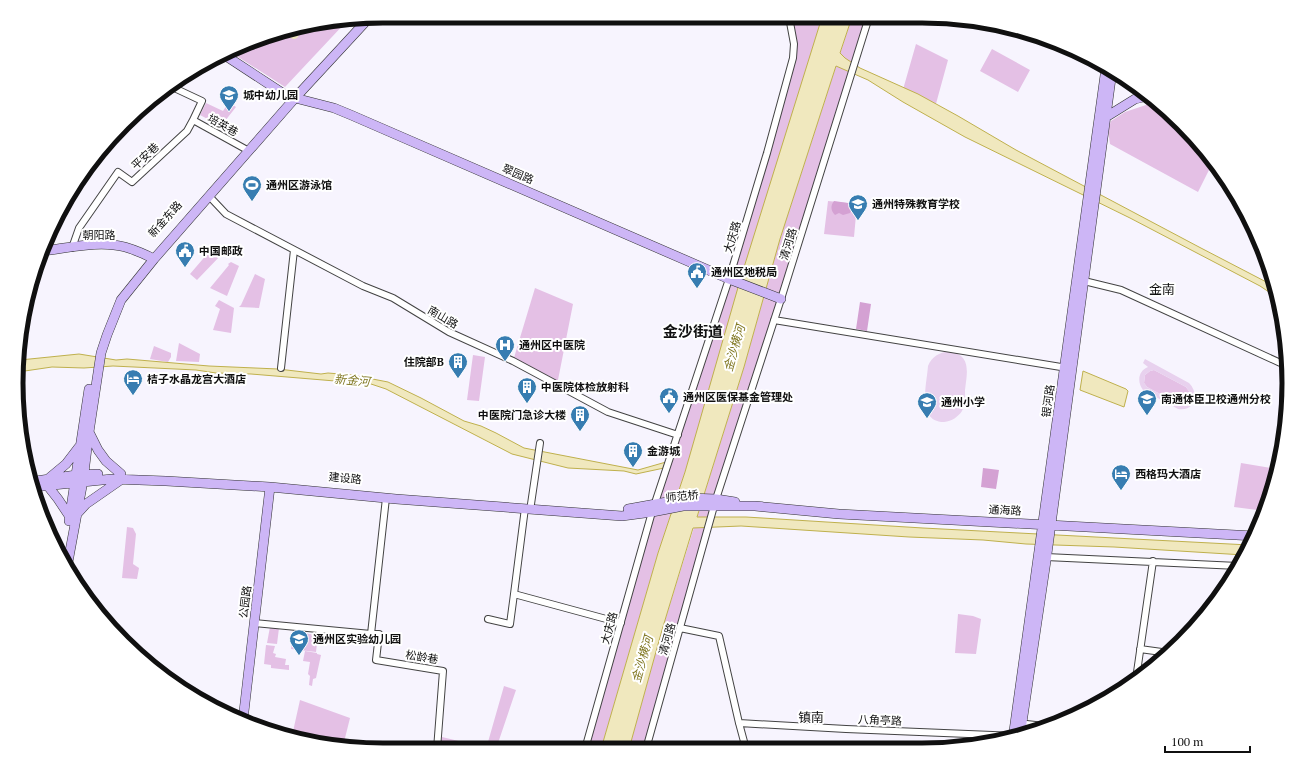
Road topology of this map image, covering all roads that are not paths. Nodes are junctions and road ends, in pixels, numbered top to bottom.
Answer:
1 (791, 23) edge
2 (866, 23) edge
3 (357, 24) edge
4 (363, 24) edge
5 (229, 58) edge
6 (1105, 73) edge
7 (1111, 77) edge
8 (176, 89) edge
9 (1142, 97) edge
10 (292, 98) junction
11 (1106, 117) junction
12 (193, 120) junction
13 (247, 150) junction
14 (209, 196) junction
15 (72, 248) junction
16 (48, 250) edge
17 (294, 250) junction
18 (151, 257) junction
19 (729, 279) junction
20 (1080, 280) junction
21 (781, 299) junction
22 (774, 320) junction
23 (1281, 363) edge
24 (281, 368) dead end
25 (1068, 368) junction
26 (95, 370) junction
27 (89, 432) junction
28 (678, 435) junction
29 (80, 446) junction
30 (540, 446) dead end
31 (121, 477) junction
32 (80, 478) junction
33 (37, 481) edge
34 (48, 482) junction
35 (38, 485) edge
36 (270, 487) junction
37 (386, 498) junction
38 (715, 502) junction
39 (528, 506) junction
40 (654, 508) junction
41 (73, 516) junction
42 (1047, 525) junction
43 (1248, 536) edge
44 (65, 551) edge
45 (68, 558) edge
46 (1044, 559) junction
47 (1153, 561) junction
48 (1232, 566) edge
49 (514, 594) junction
50 (488, 619) dead end
51 (621, 623) junction
52 (254, 624) junction
53 (680, 628) junction
54 (372, 634) junction
55 (1140, 649) junction
56 (1161, 652) edge
57 (1137, 672) edge
58 (244, 715) edge
59 (739, 723) junction
60 (1019, 724) junction
61 (1034, 725) edge
62 (1018, 730) edge
63 (996, 735) edge
64 (437, 743) edge
65 (587, 743) edge
66 (648, 743) edge
67 (744, 743) edge

1 - 19 street, 大庆路
2 - 21 street, 清河路
3 - 10 street, 新金东路
4 - 10 street, 新金东路
5 - 10 street, 翠园路
6 - 20 street, 银河路
7 - 11 street, 银河路
8 - 12 street, 培英巷
9 - 11 street
10 - 13 street, 新金东路
10 - 19 street, 翠园路
11 - 20 street, 银河路
12 - 13 street, 培英巷
12 - 15 street, 平安巷
13 - 14 street, 新金东路
13 - 18 street, 新金东路
14 - 17 street, 南山路
14 - 18 street, 新金东路
15 - 16 street, 朝阳路
15 - 18 street, 朝阳路
17 - 24 street
17 - 28 street, 南山路
18 - 26 street, 新金东路
19 - 21 street, 翠园路
19 - 28 street, 大庆路
20 - 23 street
20 - 25 street, 银河路
21 - 22 street, 清河路
22 - 25 street
22 - 38 street, 清河路
25 - 42 street, 银河路
26 - 27 street, 新金东路
26 - 29 street, 新金东路
27 - 31 street
27 - 32 street, 新金东路
28 - 40 street, 大庆路
29 - 32 street, 新金东路
29 - 34 street
30 - 39 street
31 - 32 street, 建设路
31 - 36 street, 建设路
31 - 39 street, 建设路
31 - 41 street
32 - 34 street, 建设路
32 - 41 street
33 - 34 street, 建设路
34 - 35 street, 建设路
34 - 41 street
36 - 37 street, 建设路
36 - 52 street, 公园路
37 - 39 street, 建设路
37 - 54 street, 松龄巷
38 - 40 street, 师范桥
38 - 42 street, 通海路
38 - 53 street, 清河路
39 - 40 street, 建设路
39 - 49 street
40 - 51 street, 大庆路
41 - 44 street
41 - 45 street
42 - 43 street, 通海路
42 - 46 street, 银河路
46 - 47 street
46 - 60 street, 银河路
47 - 48 street
47 - 55 street
49 - 50 street
49 - 51 street
51 - 65 street, 大庆路
52 - 54 street
52 - 58 street, 公园路
53 - 59 street
53 - 66 street, 清河路
54 - 64 street, 松龄巷
55 - 56 street
55 - 57 street
59 - 63 street, 八角亭路
59 - 67 street
60 - 61 street
60 - 62 street, 银河路

